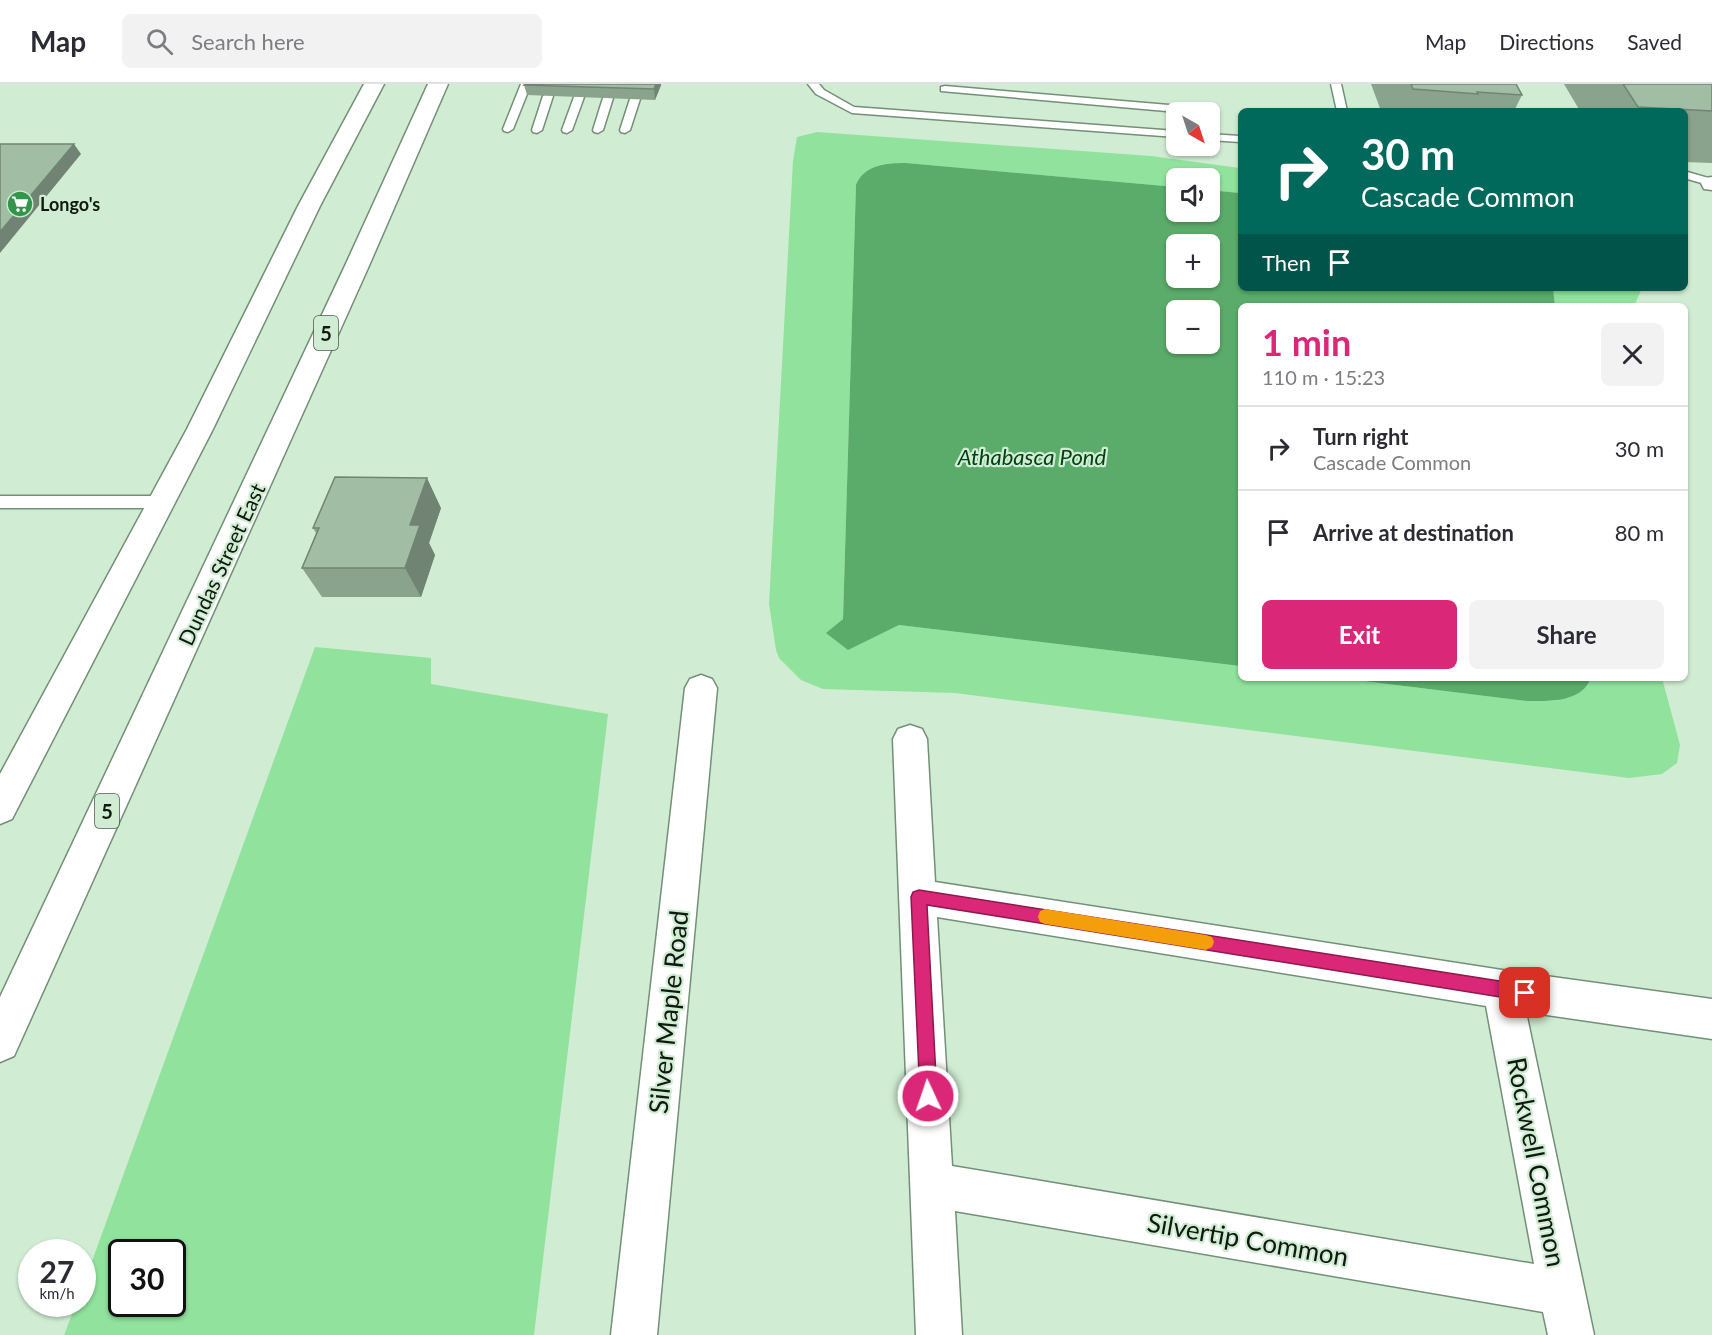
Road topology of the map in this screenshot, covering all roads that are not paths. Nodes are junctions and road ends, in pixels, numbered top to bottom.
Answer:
1 (374, 84) edge
2 (438, 84) edge
3 (526, 84) edge
4 (813, 84) edge
5 (1336, 84) edge
6 (945, 89) dead end
7 (548, 96) edge
8 (579, 97) edge
9 (608, 98) edge
10 (634, 99) edge
11 (1166, 108) edge
12 (1341, 108) edge
13 (508, 129) dead end
14 (537, 130) dead end
15 (567, 130) dead end
16 (598, 130) dead end
17 (625, 130) dead end
18 (1166, 133) edge
19 (1220, 137) edge
20 (1238, 139) edge
21 (1688, 175) edge
22 (1712, 184) edge
23 (0, 502) edge
24 (162, 502) junction
25 (701, 688) dead end
26 (910, 739) dead end
27 (0, 808) edge
28 (919, 897) junction
29 (1502, 989) junction
30 (1712, 1019) edge
31 (0, 1042) edge
32 (933, 1185) junction
33 (1563, 1292) junction
34 (634, 1335) edge
35 (939, 1335) edge
36 (1571, 1335) edge

1 - 24 main road
2 - 31 main road, Dundas Street East / 5
3 - 13 lane
4 - 18 lane
5 - 12 lane
6 - 11 lane
7 - 14 lane
8 - 15 lane
9 - 16 lane
10 - 17 lane
19 - 20 lane
21 - 22 lane
23 - 24 lane
24 - 27 main road
25 - 34 main road, Silver Maple Road
26 - 28 main road
28 - 29 main road
28 - 32 main road
29 - 30 main road
29 - 33 main road, Rockwell Common
32 - 33 main road, Silvertip Common
32 - 35 main road
33 - 36 main road, Rockwell Common

